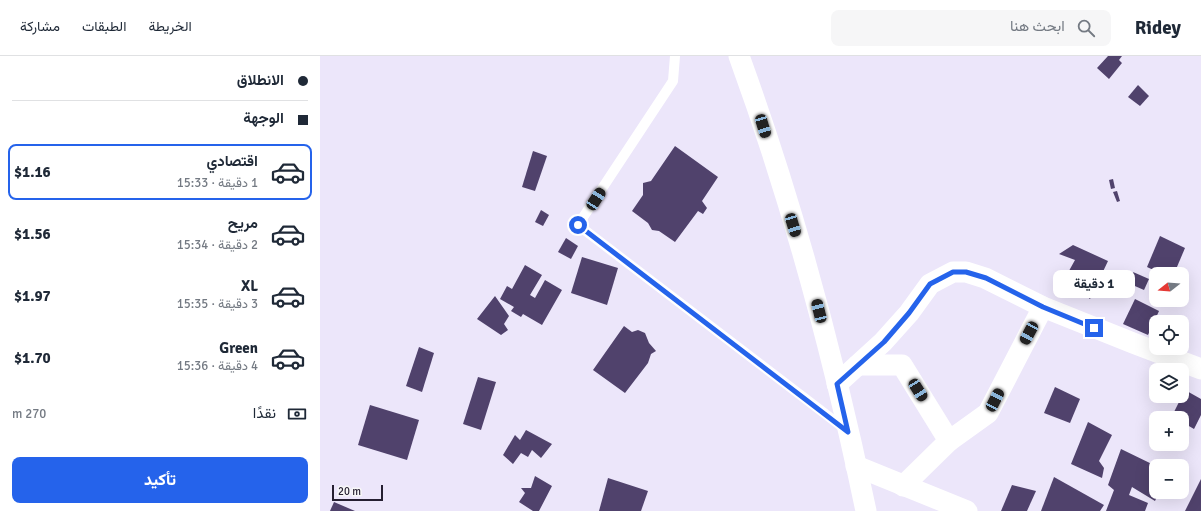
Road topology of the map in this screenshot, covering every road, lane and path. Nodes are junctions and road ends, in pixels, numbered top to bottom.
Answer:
1 (675, 56) edge
2 (746, 59) edge
3 (1043, 307) junction
4 (858, 365) junction
5 (1201, 369) edge
6 (837, 384) junction
7 (848, 432) junction
8 (949, 441) junction
9 (856, 466) junction
10 (903, 486) junction
11 (866, 511) edge
12 (967, 511) edge

1 - 7 lane
2 - 6 street
3 - 4 street
3 - 5 street
3 - 8 street
4 - 6 street
4 - 8 street
6 - 7 street
7 - 9 street
8 - 10 street
9 - 10 street
9 - 11 street
10 - 12 street

